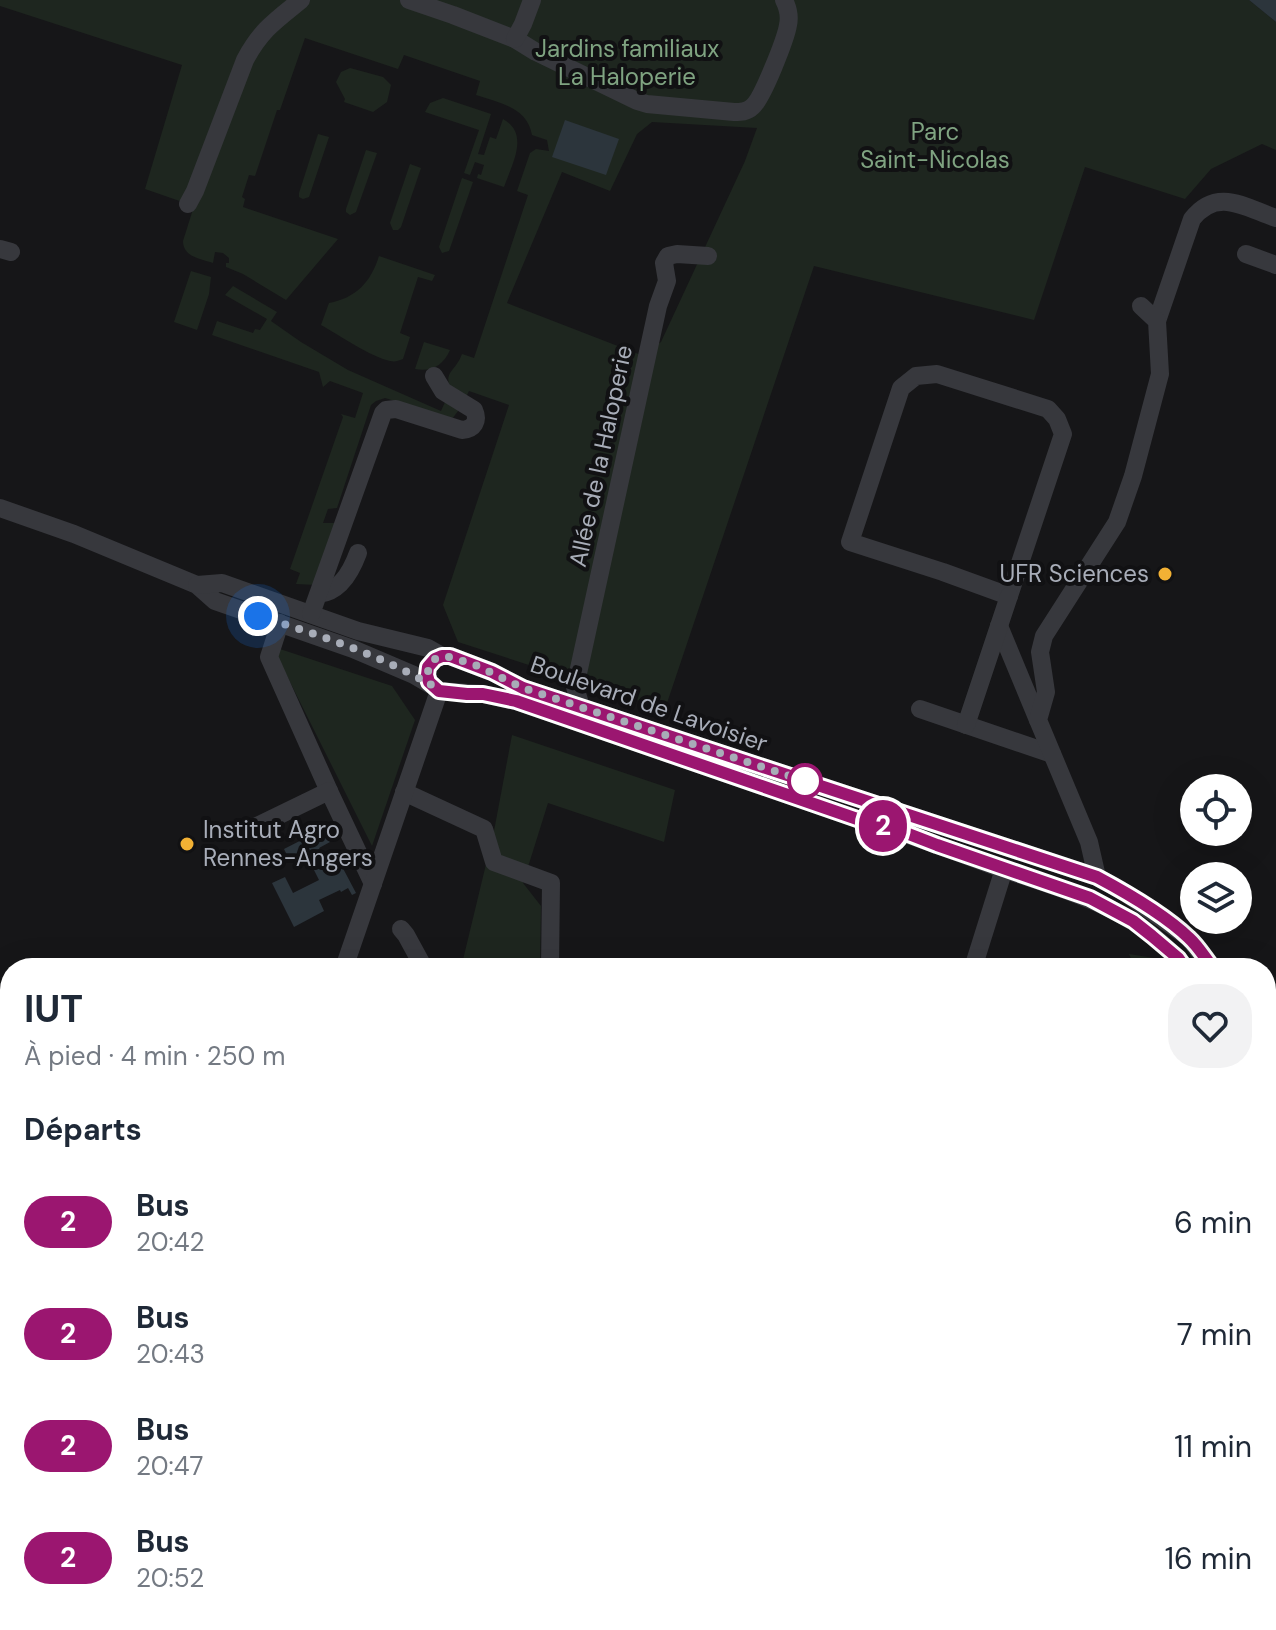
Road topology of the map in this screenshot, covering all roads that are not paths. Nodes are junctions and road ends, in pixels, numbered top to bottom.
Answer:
1 (301, 0) edge
2 (409, 0) edge
3 (532, 0) edge
4 (784, 0) edge
5 (515, 39) junction
6 (188, 204) dead end
7 (1276, 218) edge
8 (1246, 254) dead end
9 (708, 256) dead end
10 (1276, 265) edge
11 (1141, 306) dead end
12 (1157, 321) junction
13 (434, 376) dead end
14 (0, 508) edge
15 (358, 553) dead end
16 (197, 585) junction
17 (319, 594) junction
18 (1009, 596) junction
19 (311, 614) junction
20 (280, 623) junction
21 (999, 626) junction
22 (450, 658) junction
23 (439, 689) junction
24 (581, 707) junction
25 (920, 709) dead end
26 (1038, 720) junction
27 (966, 725) junction
28 (1052, 754) junction
29 (329, 791) junction
30 (404, 792) junction
31 (253, 828) dead end
32 (1004, 869) junction
33 (1097, 877) junction
34 (373, 884) junction
35 (401, 929) dead end
36 (347, 958) edge
37 (419, 958) edge
38 (550, 958) edge
39 (976, 958) edge
40 (1178, 958) edge
41 (1204, 958) edge

1 - 6 street
2 - 5 street
3 - 5 street
4 - 5 street
7 - 12 street
8 - 10 street
9 - 24 street, Allée de la Haloperie
11 - 12 street
12 - 26 street
13 - 17 street
14 - 16 street, Boulevard de Lavoisier
15 - 17 street
16 - 19 street, Boulevard de Lavoisier
16 - 20 street, Boulevard de Lavoisier
17 - 19 street
18 - 18 street
18 - 21 street
19 - 22 street, Boulevard de Lavoisier
20 - 23 street, Boulevard de Lavoisier
20 - 29 street
21 - 26 street
21 - 27 street
22 - 23 street
22 - 23 street
22 - 24 street, Boulevard de Lavoisier
23 - 30 street
23 - 32 street, Boulevard de Lavoisier
24 - 33 street, Boulevard de Lavoisier
25 - 27 street
26 - 28 street
27 - 28 street
28 - 33 street
29 - 31 street
29 - 34 street
30 - 34 street
30 - 38 street
32 - 39 street
32 - 40 street, Boulevard de Lavoisier
33 - 41 street, Boulevard de Lavoisier
34 - 36 street
35 - 37 street

